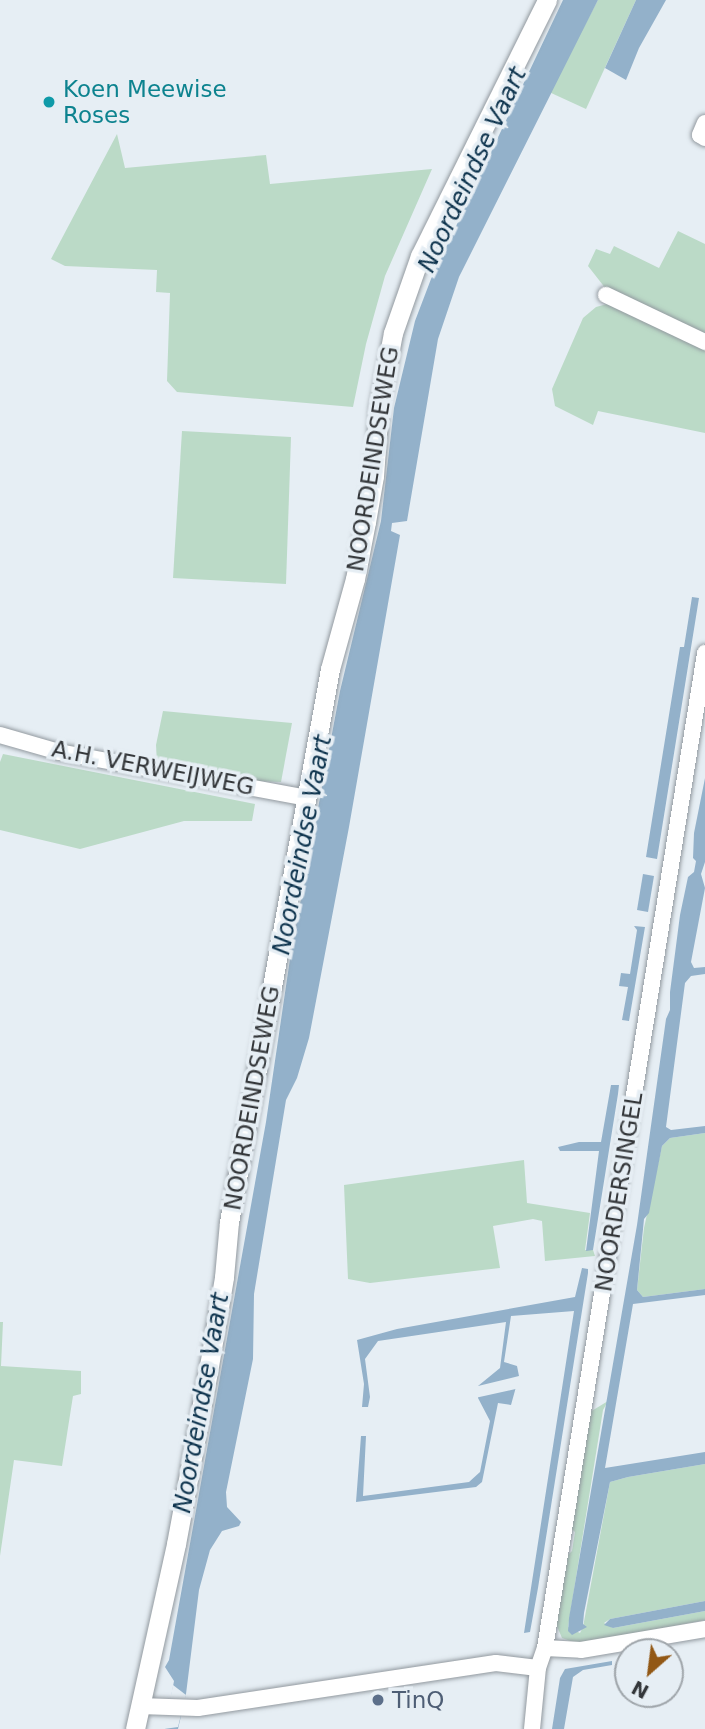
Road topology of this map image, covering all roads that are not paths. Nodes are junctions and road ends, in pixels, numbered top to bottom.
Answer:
1 (547, 0) edge
2 (705, 123) edge
3 (705, 138) edge
4 (606, 295) dead end
5 (705, 342) edge
6 (705, 653) edge
7 (0, 735) edge
8 (307, 798) junction
9 (705, 1629) edge
10 (545, 1648) junction
11 (538, 1668) junction
12 (140, 1706) junction
13 (135, 1729) edge
14 (532, 1729) edge

1 - 8 street, NOORDEINDSEWEG
2 - 3 street
4 - 5 street
6 - 10 street, NOORDERSINGEL
7 - 8 street, A.H. VERWEIJWEG
8 - 12 street, NOORDEINDSEWEG
9 - 10 street
10 - 11 street, NOORDERSINGEL
11 - 12 street
11 - 14 street, NOORDERSINGEL
12 - 13 street, NOORDEINDSEWEG

